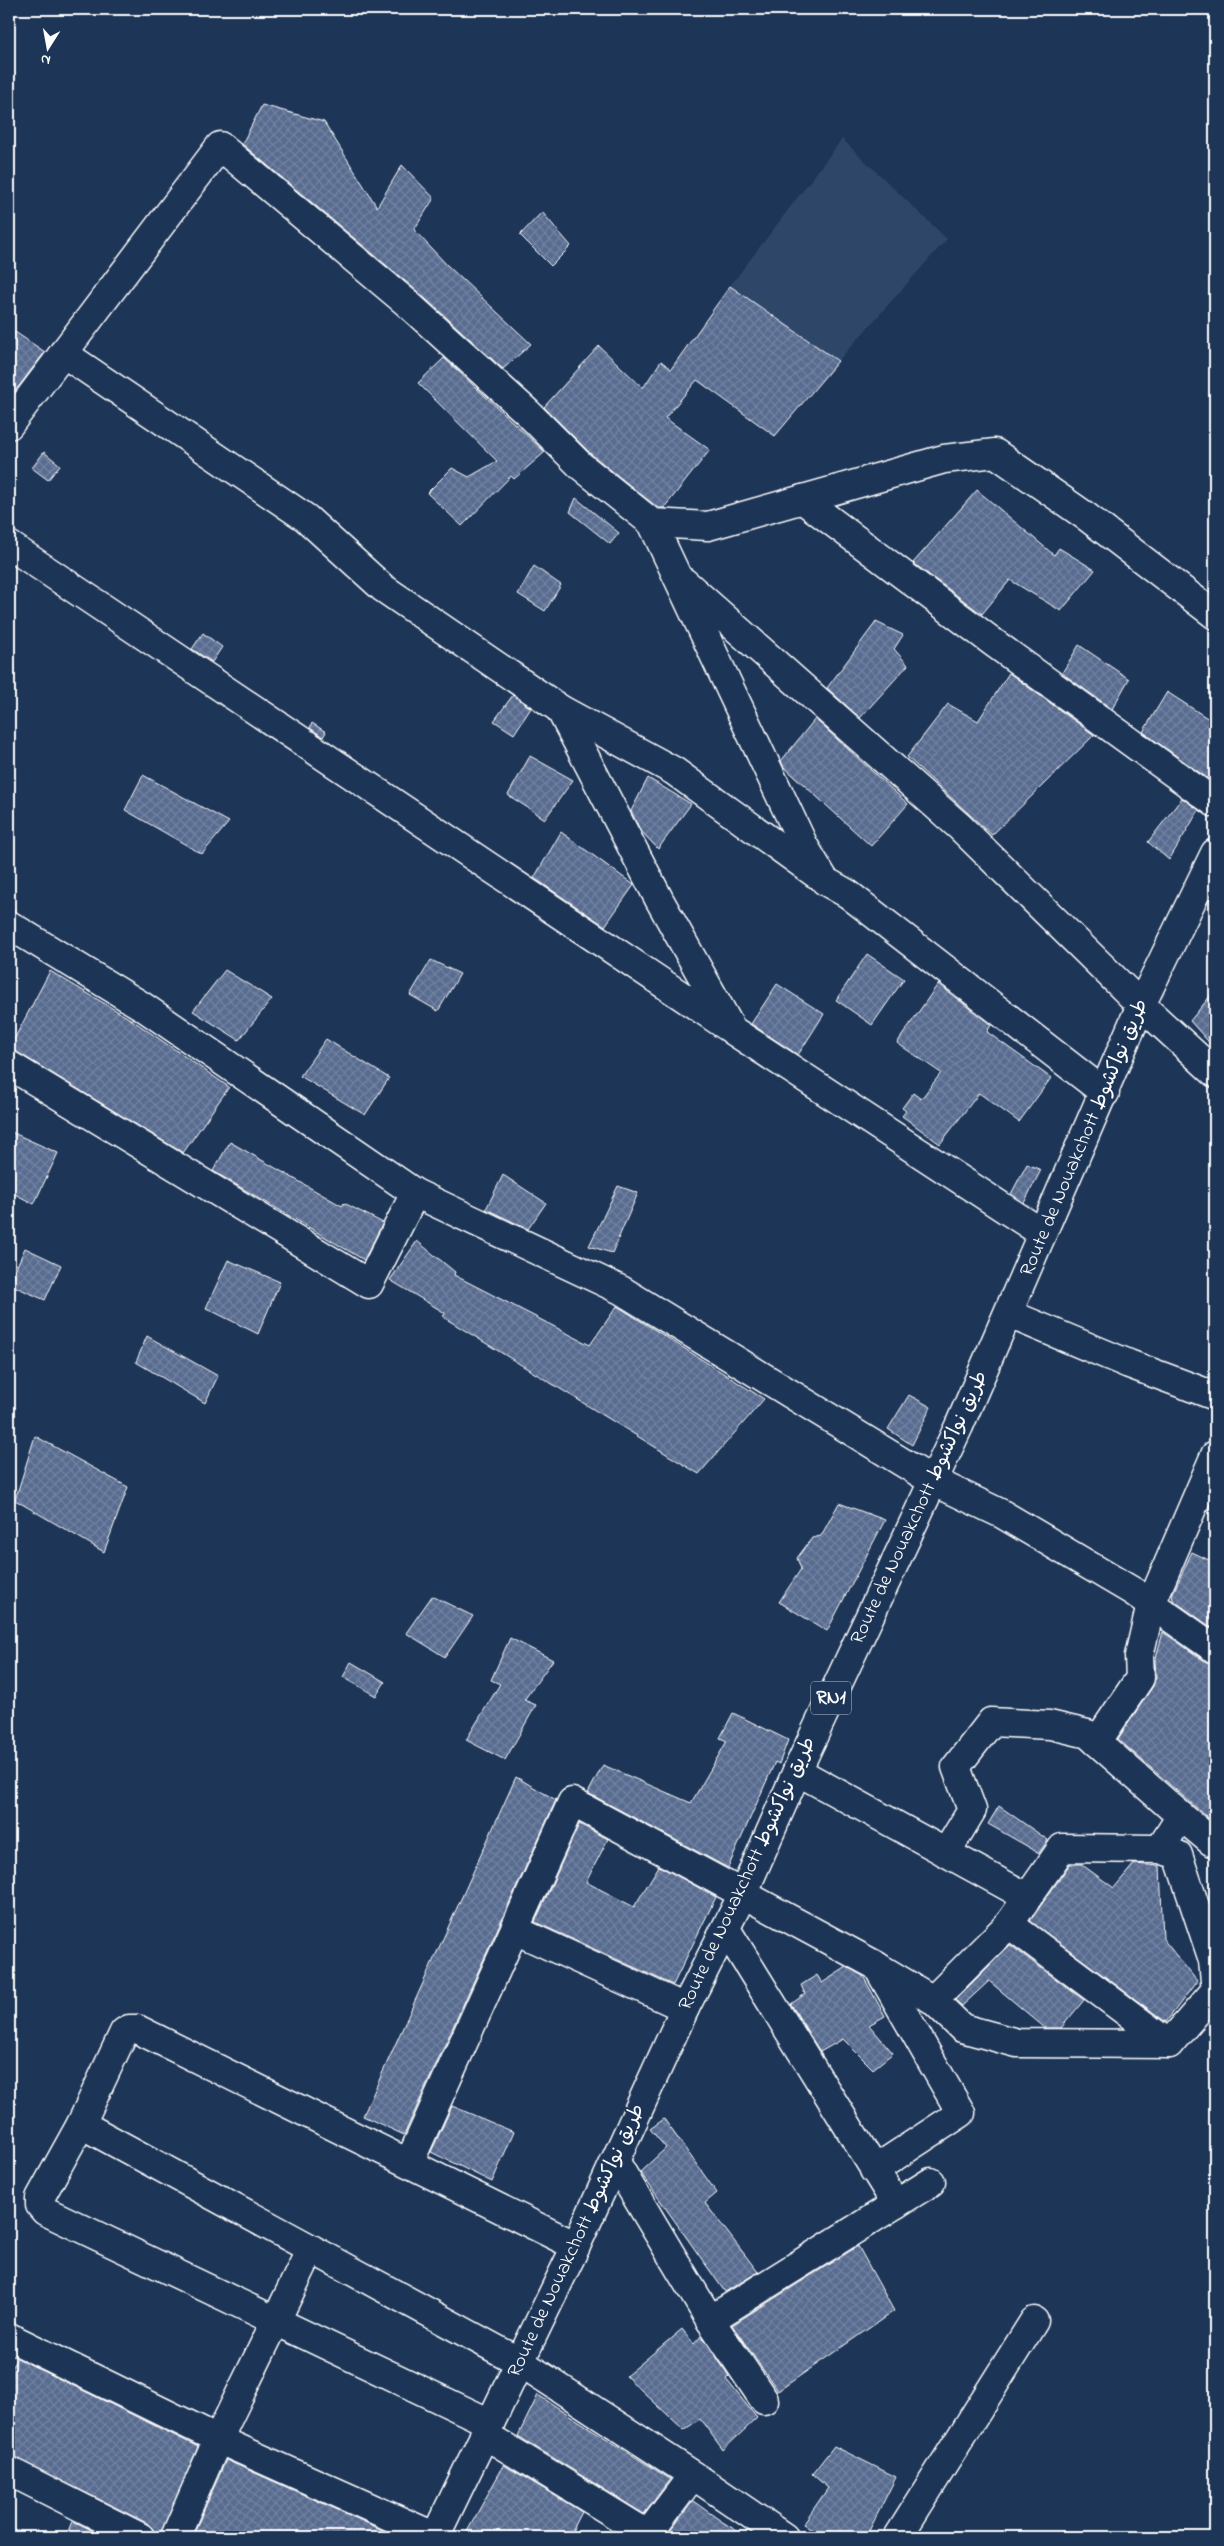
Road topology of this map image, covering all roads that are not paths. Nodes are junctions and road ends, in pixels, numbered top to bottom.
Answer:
1 (63, 353) junction
2 (9, 426) edge
3 (802, 499) junction
4 (652, 523) junction
5 (9, 545) edge
6 (674, 574) junction
7 (1215, 615) edge
8 (560, 709) junction
9 (1215, 803) edge
10 (1215, 853) edge
11 (825, 881) junction
12 (9, 925) edge
13 (1141, 1006) junction
14 (732, 1030) junction
15 (9, 1065) edge
16 (1215, 1073) edge
17 (1105, 1093) junction
18 (415, 1193) junction
19 (1042, 1233) junction
20 (1009, 1314) junction
21 (1215, 1396) edge
22 (1215, 1455) edge
23 (933, 1482) junction
24 (1151, 1604) junction
25 (1215, 1649) edge
26 (1097, 1742) junction
27 (797, 1771) junction
28 (1181, 1816) junction
29 (1215, 1840) edge
30 (1160, 1849) junction
31 (946, 1853) junction
32 (743, 1894) junction
33 (1027, 1898) junction
34 (1009, 1924) junction
35 (726, 1929) junction
36 (515, 1930) junction
37 (877, 1966) junction
38 (1215, 1982) edge
39 (1215, 1991) edge
40 (933, 2000) junction
41 (685, 2008) junction
42 (1169, 2044) junction
43 (81, 2124) junction
44 (615, 2161) junction
45 (409, 2163) junction
46 (874, 2170) junction
47 (931, 2182) dead end
48 (896, 2204) junction
49 (576, 2246) junction
50 (311, 2248) junction
51 (710, 2320) junction
52 (1034, 2321) dead end
53 (275, 2322) junction
54 (9, 2337) edge
55 (520, 2362) junction
56 (764, 2400) dead end
57 (487, 2428) junction
58 (218, 2439) junction
59 (9, 2471) edge
60 (693, 2474) junction
61 (649, 2536) edge
62 (140, 2537) edge
63 (175, 2537) edge
64 (435, 2537) edge
65 (784, 2537) edge
66 (898, 2537) edge

1 - 2 main road
1 - 4 main road
1 - 8 main road
3 - 4 main road
3 - 7 main road
3 - 9 main road
4 - 6 main road
5 - 14 main road
6 - 11 main road
6 - 13 main road
8 - 11 main road
8 - 14 main road
10 - 13 main road, Route de Nouakchott طريق نواكشوط / RN1
11 - 17 main road
12 - 18 main road
13 - 16 main road
13 - 17 main road, Route de Nouakchott طريق نواكشوط / RN1
14 - 19 main road
15 - 18 main road
17 - 19 main road, Route de Nouakchott طريق نواكشوط / RN1
18 - 23 main road
19 - 20 main road, Route de Nouakchott طريق نواكشوط / RN1
20 - 21 main road
20 - 23 main road, Route de Nouakchott طريق نواكشوط / RN1
22 - 24 main road
23 - 24 main road
23 - 27 main road, Route de Nouakchott طريق نواكشوط / RN1
24 - 25 main road
24 - 26 main road
26 - 28 main road
26 - 31 main road
27 - 31 main road
27 - 32 main road, Route de Nouakchott طريق نواكشوط / RN1
28 - 29 main road
28 - 30 main road
30 - 33 main road
30 - 38 main road
31 - 33 main road
32 - 35 main road, Route de Nouakchott طريق نواكشوط / RN1
32 - 36 main road
32 - 37 main road
33 - 34 main road
34 - 40 main road
34 - 42 main road
35 - 41 main road, Route de Nouakchott طريق نواكشوط / RN1
35 - 46 main road
36 - 41 main road
36 - 45 main road
37 - 40 main road
37 - 46 main road
39 - 42 main road
40 - 42 main road
41 - 44 main road, Route de Nouakchott طريق نواكشوط / RN1
43 - 45 main road
43 - 50 main road
43 - 53 main road
44 - 49 main road, Route de Nouakchott طريق نواكشوط / RN1
44 - 51 main road
45 - 49 main road
46 - 48 main road
47 - 48 main road
48 - 51 main road
49 - 55 main road, Route de Nouakchott طريق نواكشوط / RN1
50 - 53 main road
50 - 55 main road
51 - 56 main road
52 - 66 main road
53 - 57 main road
53 - 58 main road
54 - 58 main road
55 - 57 main road, Route de Nouakchott طريق نواكشوط / RN1
55 - 60 main road
57 - 61 main road
57 - 64 main road, Route de Nouakchott طريق نواكشوط / RN1
58 - 63 main road
58 - 64 main road
59 - 62 main road
60 - 61 main road
60 - 65 main road

